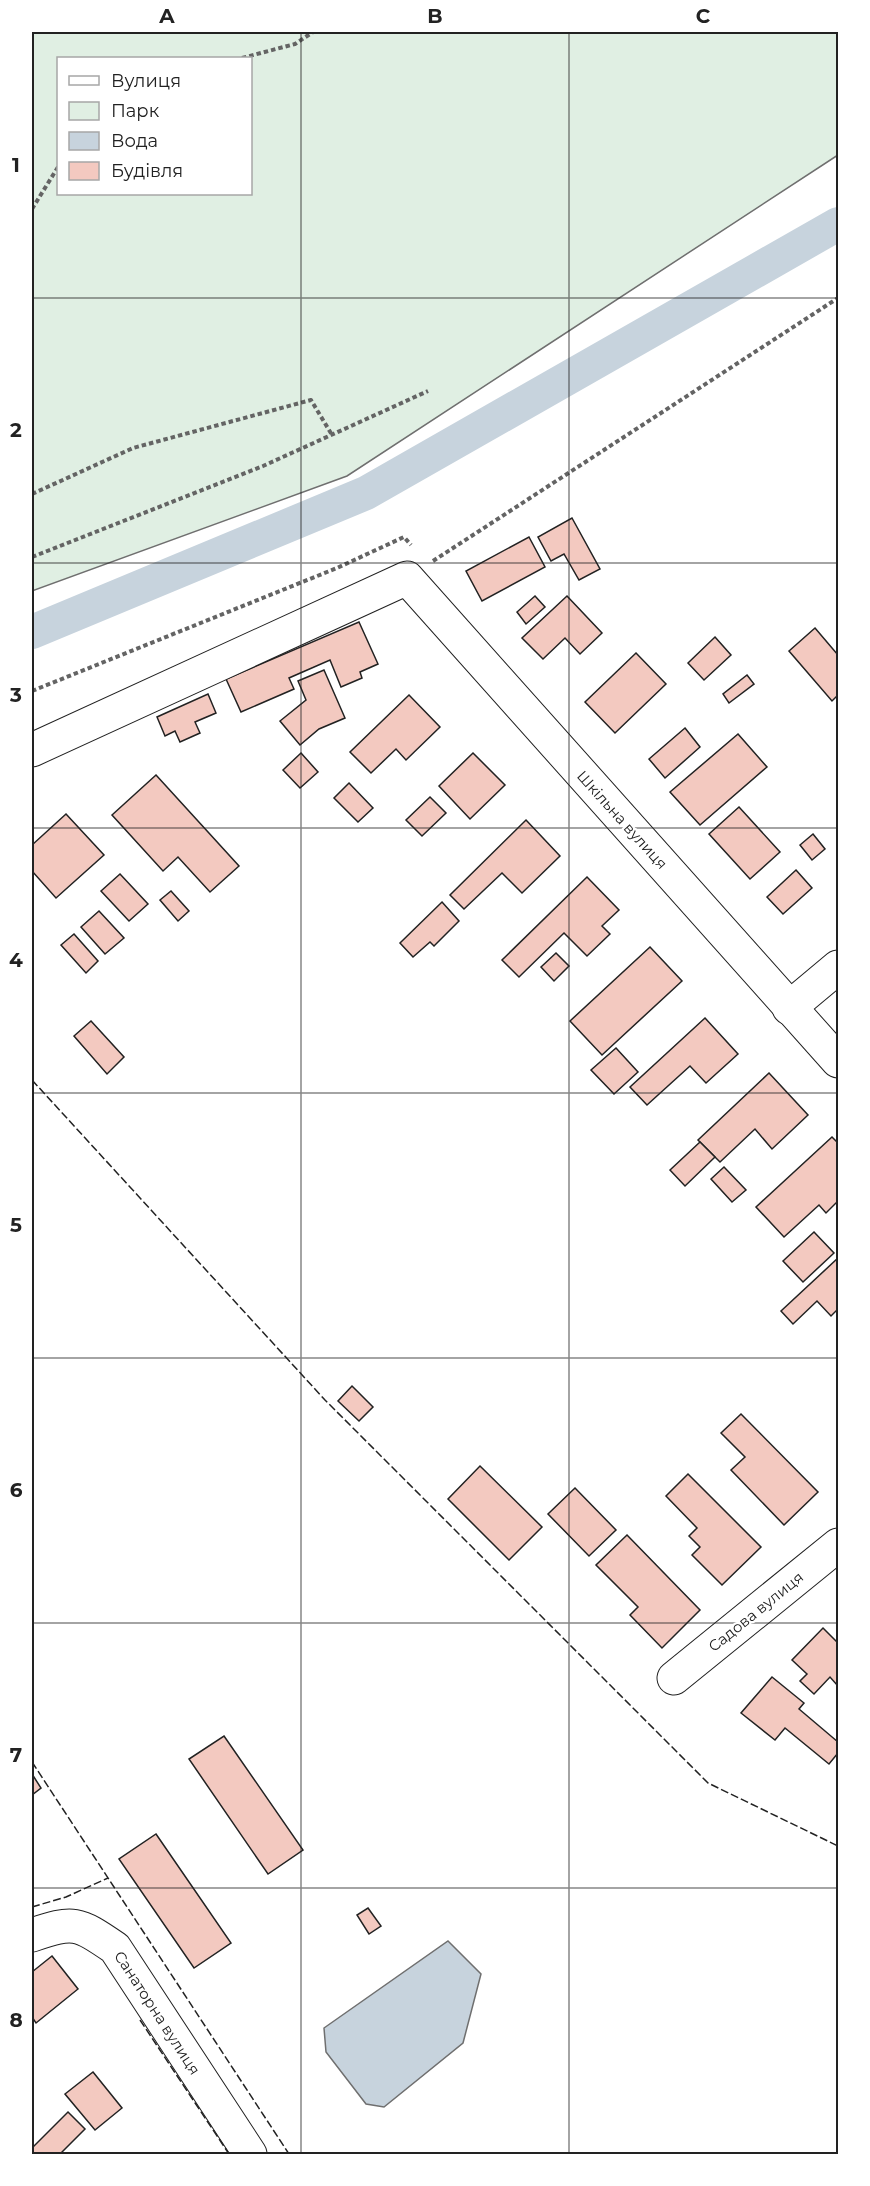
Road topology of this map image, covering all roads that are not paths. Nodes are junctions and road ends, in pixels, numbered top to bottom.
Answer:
1 (32, 750) edge
2 (838, 967) edge
3 (789, 1008) junction
4 (838, 1061) edge
5 (838, 1545) edge
6 (674, 1678) dead end
7 (32, 1935) edge
8 (250, 2154) edge

1 - 3 street, Шкільна вулиця
2 - 3 street
3 - 4 street, Шкільна вулиця
5 - 6 street, Садова вулиця
7 - 8 street, Санаторна вулиця

